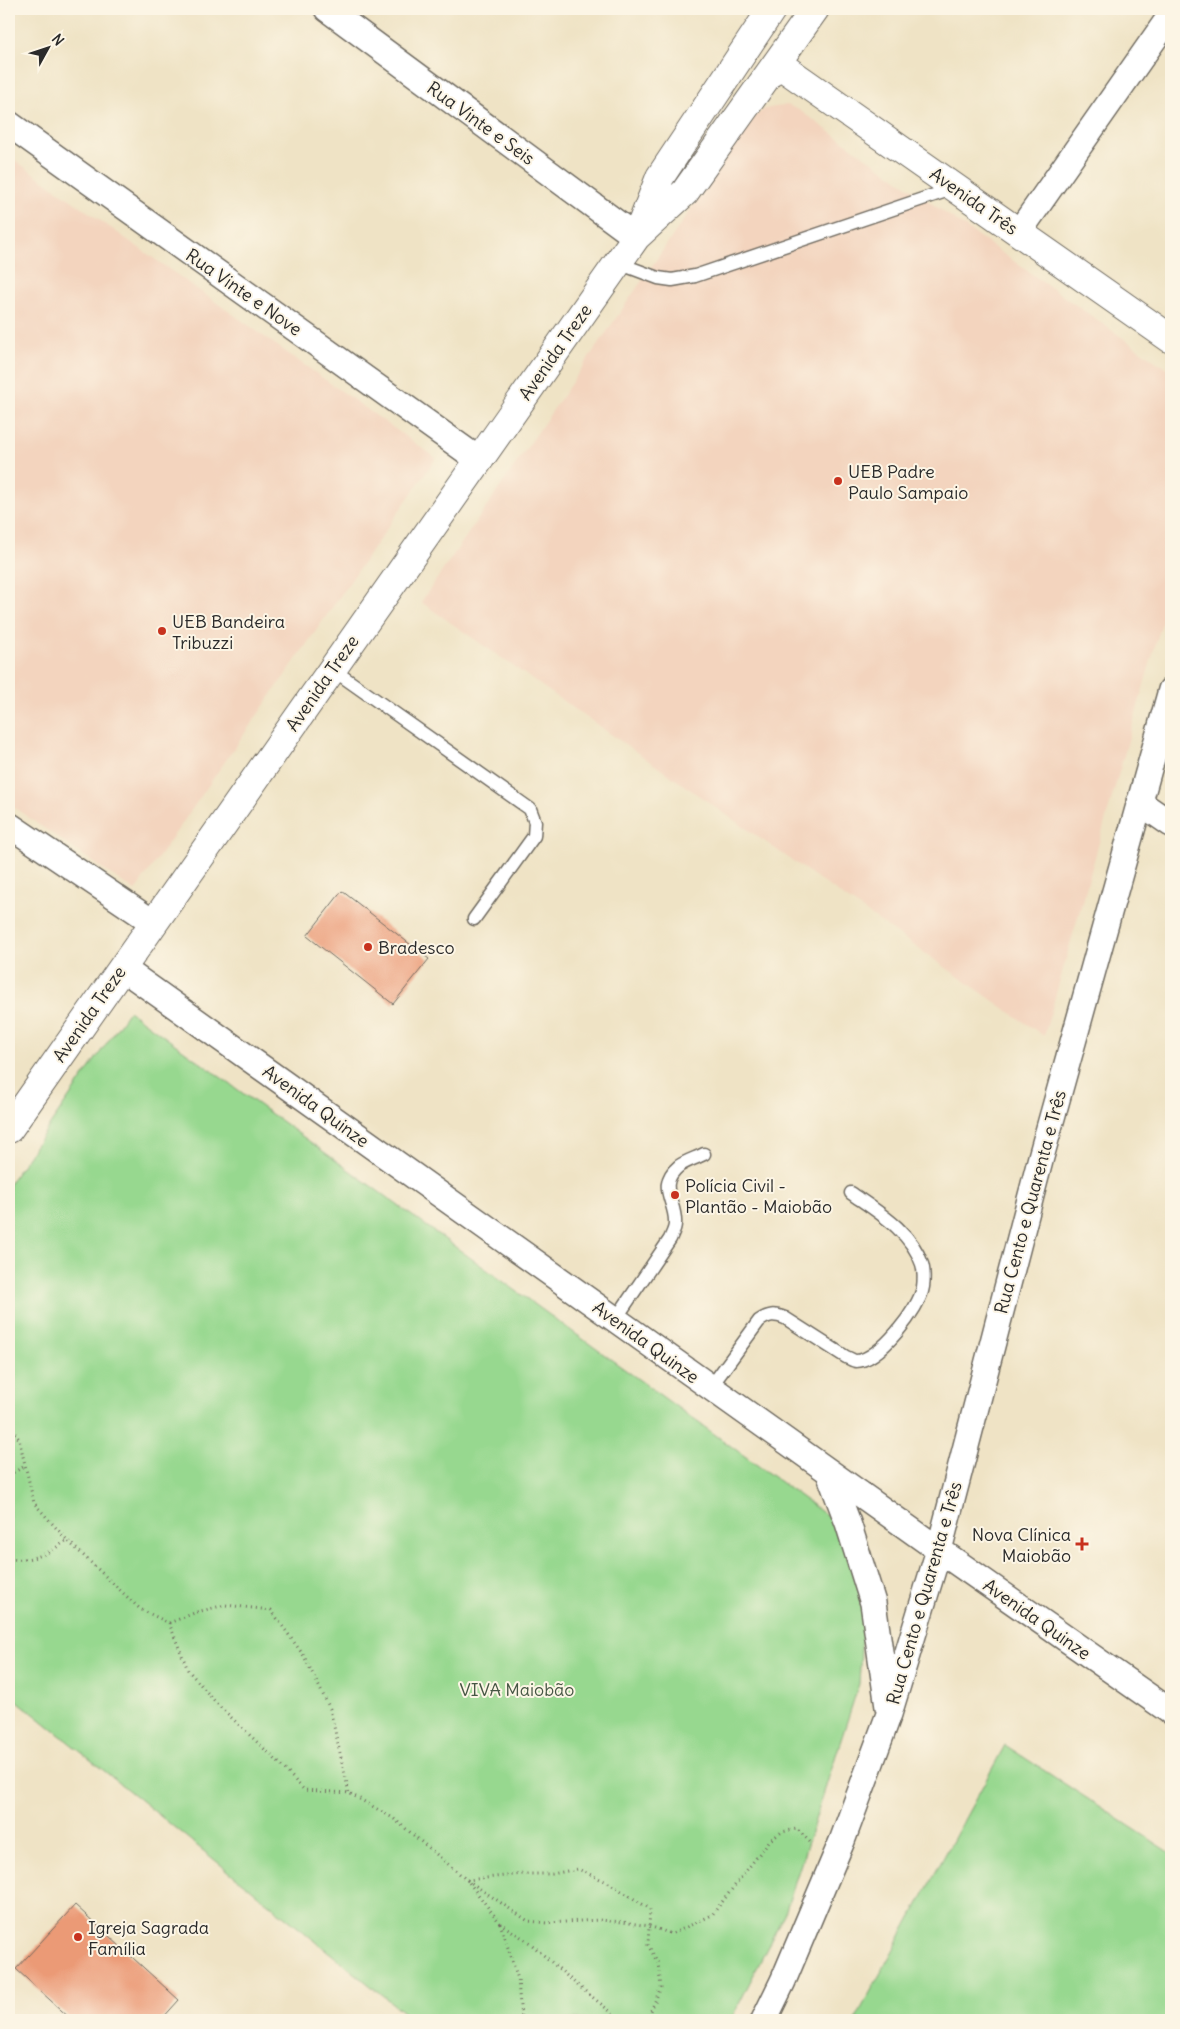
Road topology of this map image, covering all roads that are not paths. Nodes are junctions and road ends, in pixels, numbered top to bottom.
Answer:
1 (326, 9) edge
2 (772, 9) edge
3 (815, 9) edge
4 (1171, 15) edge
5 (777, 63) junction
6 (9, 124) edge
7 (955, 187) junction
8 (1019, 232) junction
9 (636, 237) junction
10 (618, 262) junction
11 (1171, 339) edge
12 (479, 460) junction
13 (332, 669) junction
14 (1171, 690) edge
15 (1139, 802) junction
16 (1171, 824) edge
17 (9, 825) edge
18 (474, 919) dead end
19 (154, 923) junction
20 (122, 968) junction
21 (9, 1129) edge
22 (704, 1154) dead end
23 (851, 1192) dead end
24 (615, 1320) junction
25 (710, 1388) junction
26 (829, 1473) junction
27 (939, 1550) junction
28 (1171, 1712) edge
29 (889, 1714) junction
30 (764, 2020) edge

1 - 9 street, Rua Vinte e Seis
2 - 9 main road, Avenida Treze
3 - 5 main road, Avenida Treze
4 - 8 street
5 - 7 main road, Avenida Três
5 - 9 main road, Avenida Treze
6 - 12 street, Rua Vinte e Nove
7 - 8 main road, Avenida Três
7 - 10 lane
8 - 11 main road, Avenida Três
9 - 10 main road, Avenida Treze
10 - 12 main road, Avenida Treze
12 - 13 main road, Avenida Treze
13 - 18 lane
13 - 19 main road, Avenida Treze
14 - 15 street, Rua Cento e Quarenta e Três
15 - 16 street
15 - 27 street, Rua Cento e Quarenta e Três
17 - 19 street
19 - 20 main road, Avenida Treze
20 - 21 main road, Avenida Treze
20 - 24 street, Avenida Quinze
22 - 24 lane
23 - 25 lane
24 - 25 street, Avenida Quinze
25 - 26 street, Avenida Quinze
26 - 27 street, Avenida Quinze
26 - 29 street, Rua Cento e Quarenta e Três
27 - 28 street, Avenida Quinze
27 - 29 street, Rua Cento e Quarenta e Três
29 - 30 street, Rua Cento e Quarenta e Três

